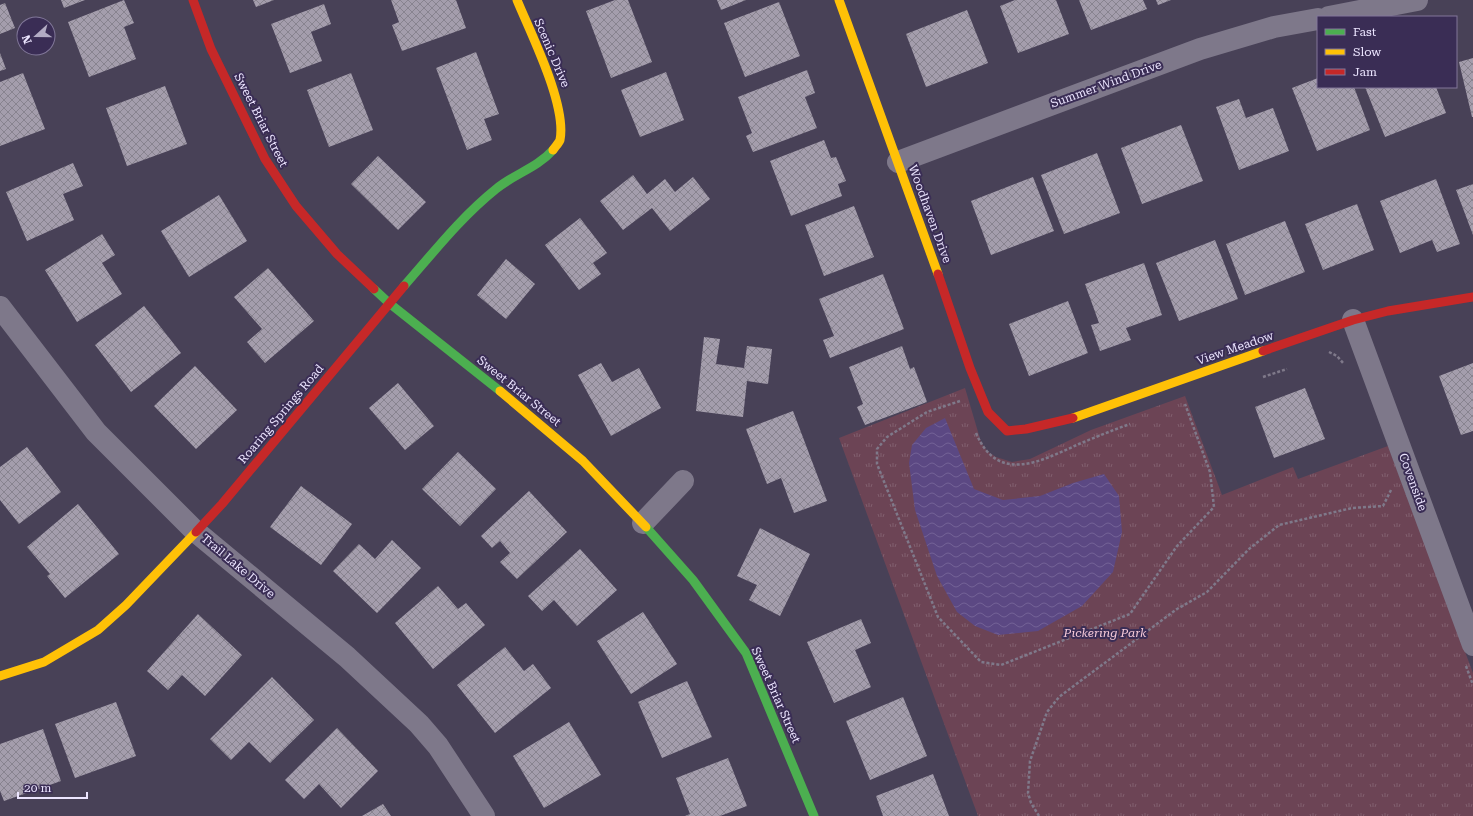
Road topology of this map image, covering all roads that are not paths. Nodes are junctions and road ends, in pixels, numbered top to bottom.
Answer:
1 (194, 0) edge
2 (517, 0) edge
3 (839, 0) edge
4 (1417, 0) edge
5 (1334, 16) edge
6 (1317, 19) edge
7 (560, 141) joint
8 (898, 162) junction
9 (1473, 297) edge
10 (389, 303) junction
11 (0, 307) edge
12 (1354, 320) junction
13 (1007, 431) joint
14 (684, 481) dead end
15 (642, 523) junction
16 (195, 531) junction
17 (1469, 654) edge
18 (0, 676) edge
19 (484, 816) edge
20 (814, 816) edge

1 - 10 street, Sweet Briar Street
2 - 7 street, Scenic Drive
3 - 8 street, Woodhaven Drive
4 - 5 street
6 - 8 street, Summer Wind Drive
7 - 10 street, Roaring Springs Road
8 - 13 street, Woodhaven Drive
9 - 12 street, View Meadow
10 - 15 street, Sweet Briar Street
10 - 16 street, Roaring Springs Road
11 - 16 street, Trail Lake Drive
12 - 13 street, View Meadow
12 - 17 street, Covenside
14 - 15 street
15 - 20 street, Sweet Briar Street
16 - 18 street, Roaring Springs Road
16 - 19 street, Trail Lake Drive

